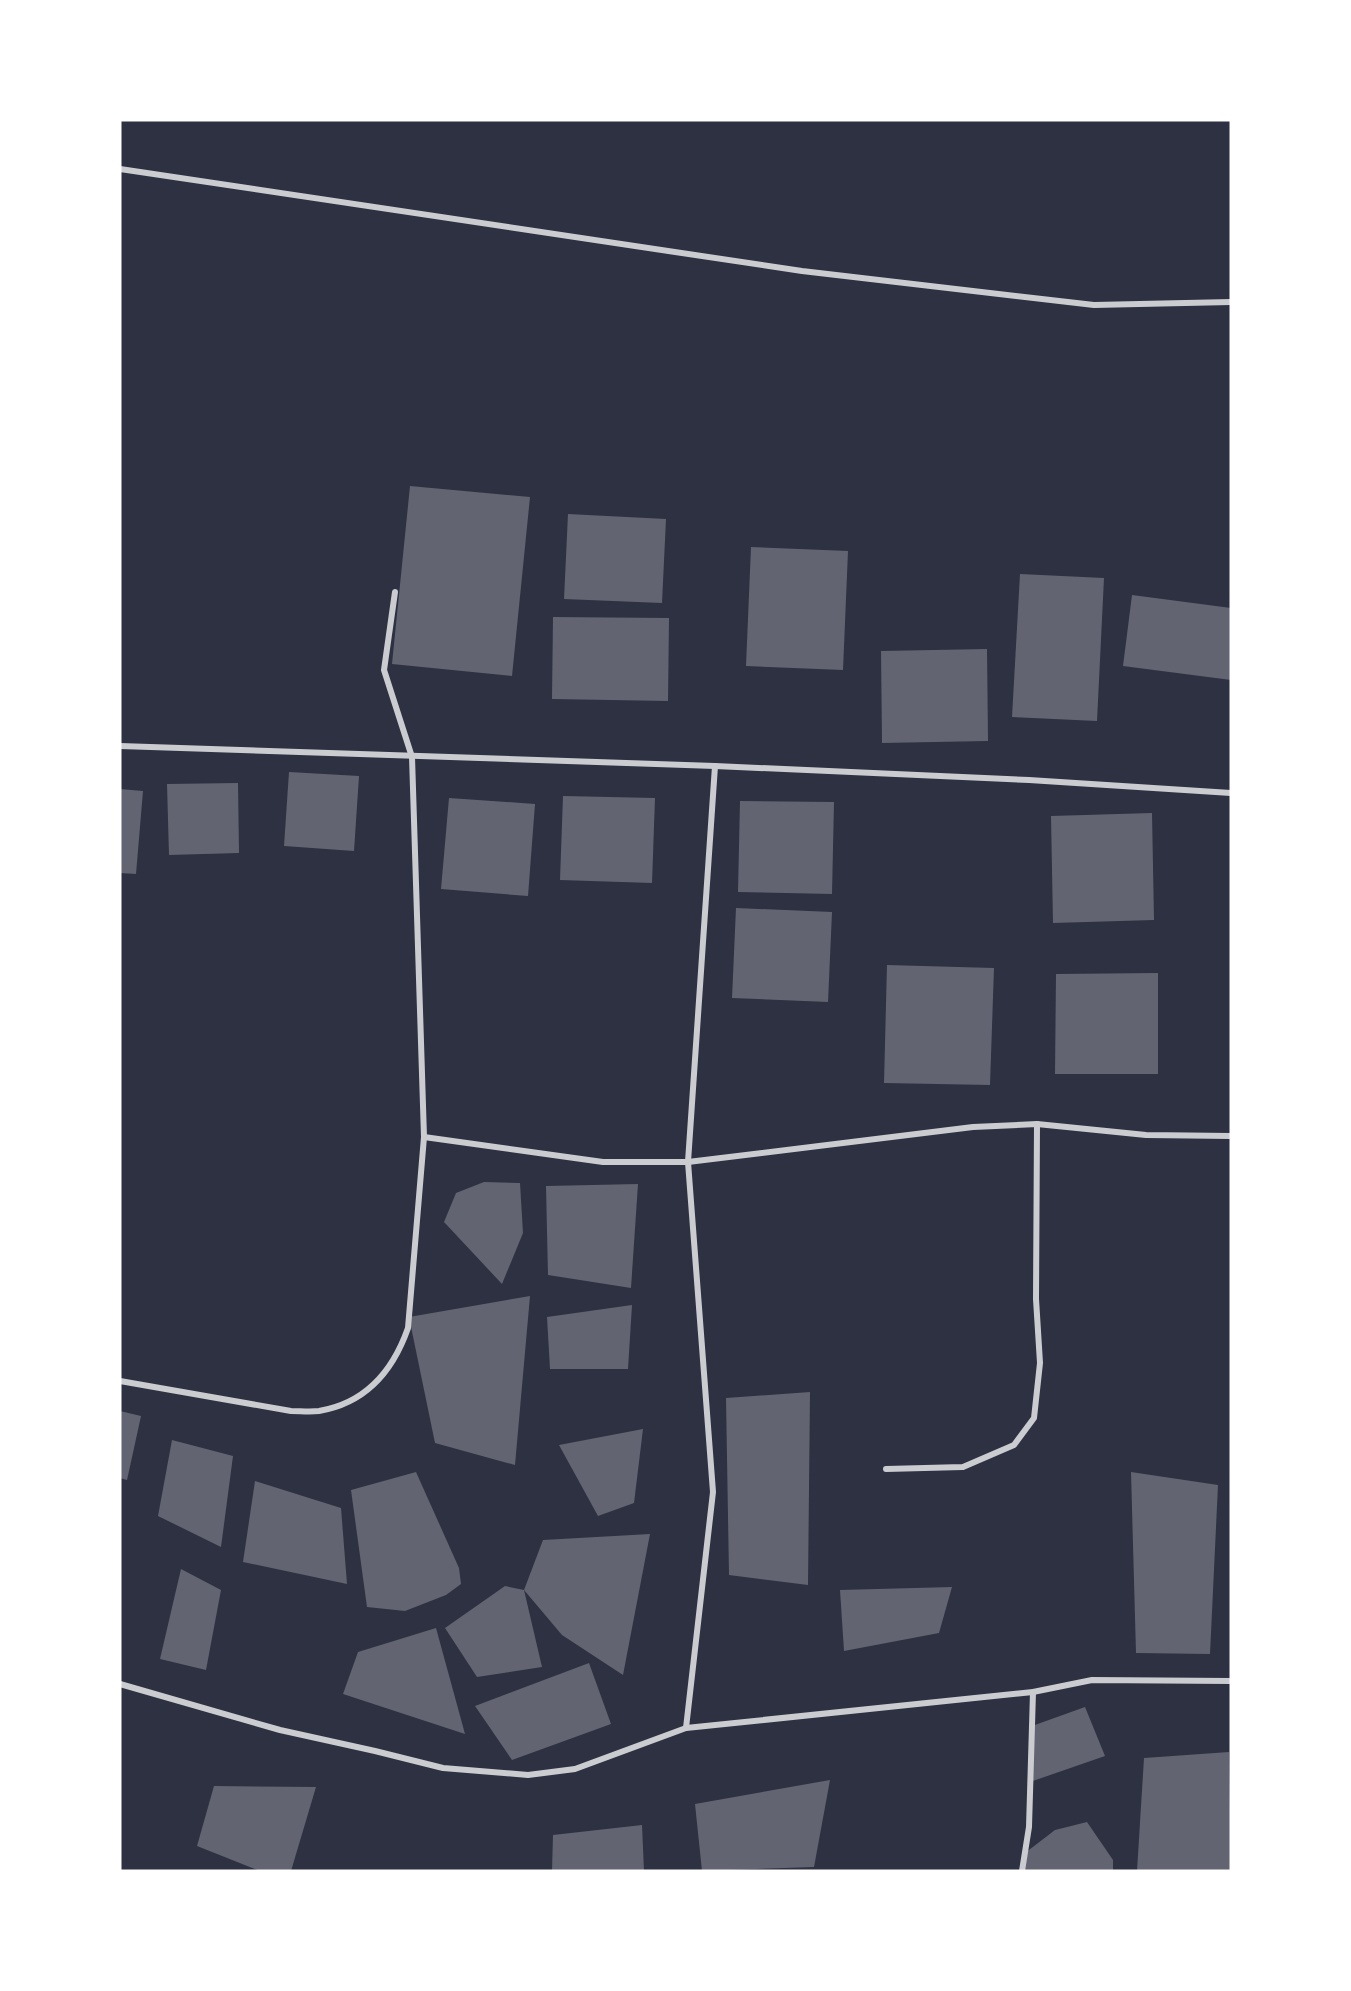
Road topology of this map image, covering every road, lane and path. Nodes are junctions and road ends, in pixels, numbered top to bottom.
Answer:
1 (120, 169) edge
2 (1231, 302) edge
3 (395, 592) dead end
4 (120, 746) edge
5 (412, 757) junction
6 (715, 766) junction
7 (1231, 793) edge
8 (1037, 1124) junction
9 (1231, 1136) edge
10 (424, 1137) junction
11 (688, 1162) junction
12 (120, 1381) edge
13 (886, 1469) dead end
14 (1231, 1681) edge
15 (120, 1684) edge
16 (1033, 1692) junction
17 (686, 1728) junction
18 (1022, 1871) edge

1 - 2 street
3 - 5 street
4 - 5 street
5 - 6 street
5 - 10 street
6 - 7 street
6 - 11 street
8 - 9 street
8 - 11 street
8 - 13 street
10 - 11 street
10 - 12 street
11 - 17 street
14 - 16 street
15 - 17 street
16 - 17 street
16 - 18 street

